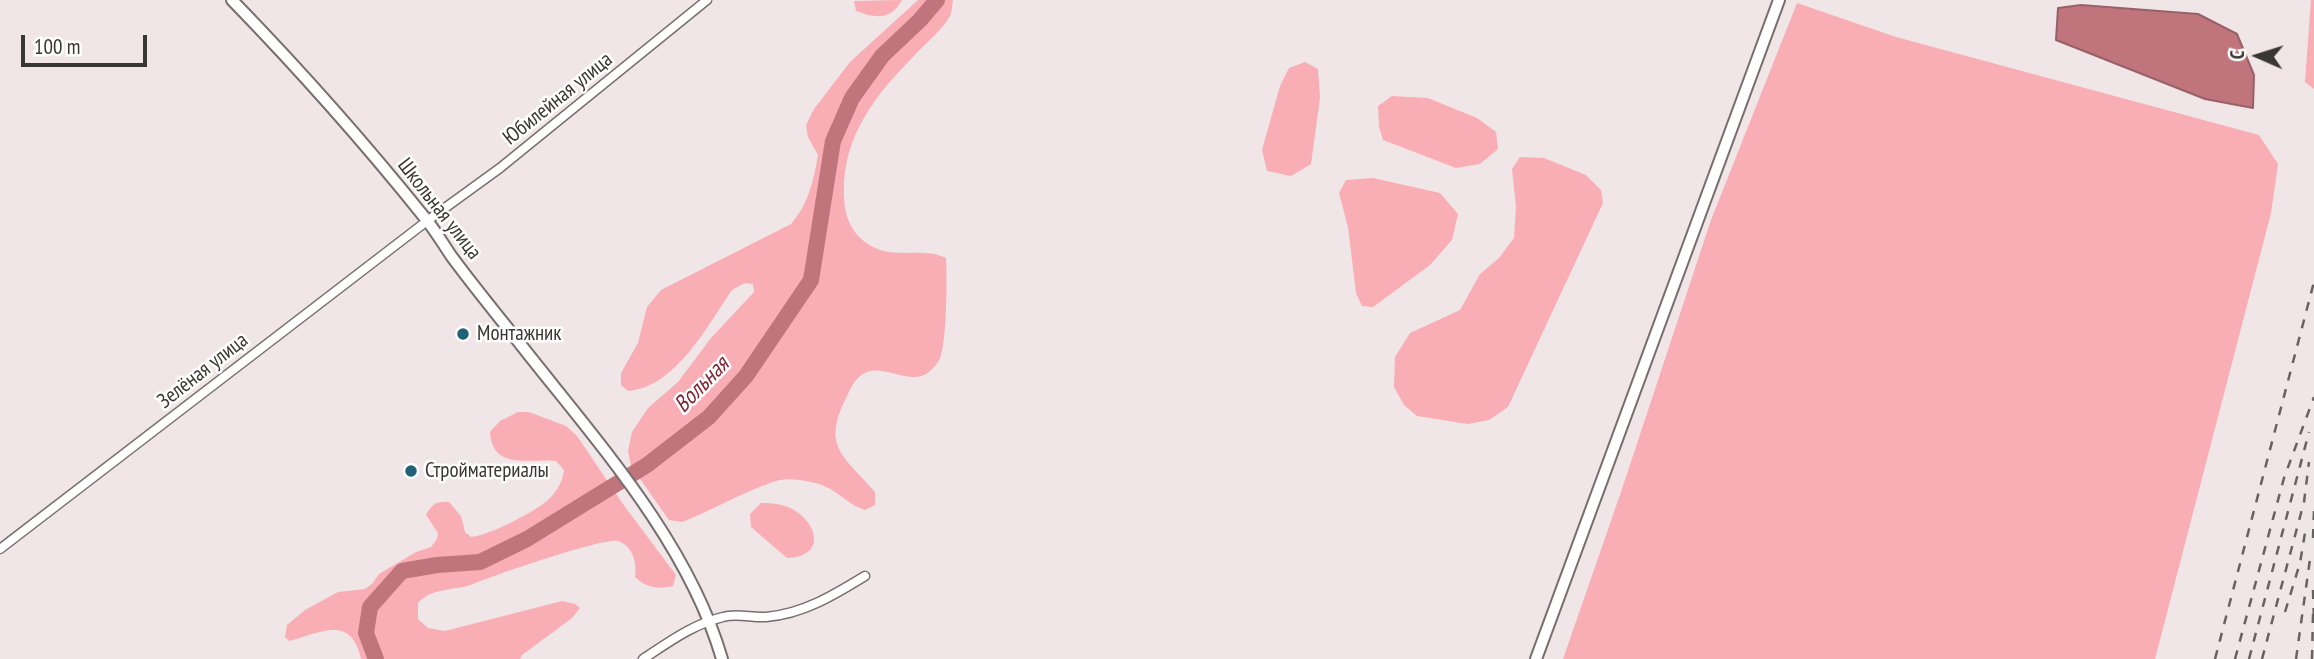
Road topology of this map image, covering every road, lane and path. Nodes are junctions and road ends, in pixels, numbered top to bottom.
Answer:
1 (232, 0) edge
2 (707, 0) edge
3 (1780, 0) edge
4 (427, 221) junction
5 (0, 549) edge
6 (865, 576) dead end
7 (709, 621) junction
8 (643, 659) edge
9 (722, 659) edge
10 (1535, 659) edge

1 - 4 street, Школьная улица
2 - 4 street, Юбилейная улица
3 - 10 street
4 - 5 street, Зелёная улица
4 - 7 street, Школьная улица
6 - 7 street
7 - 8 street
7 - 9 street

